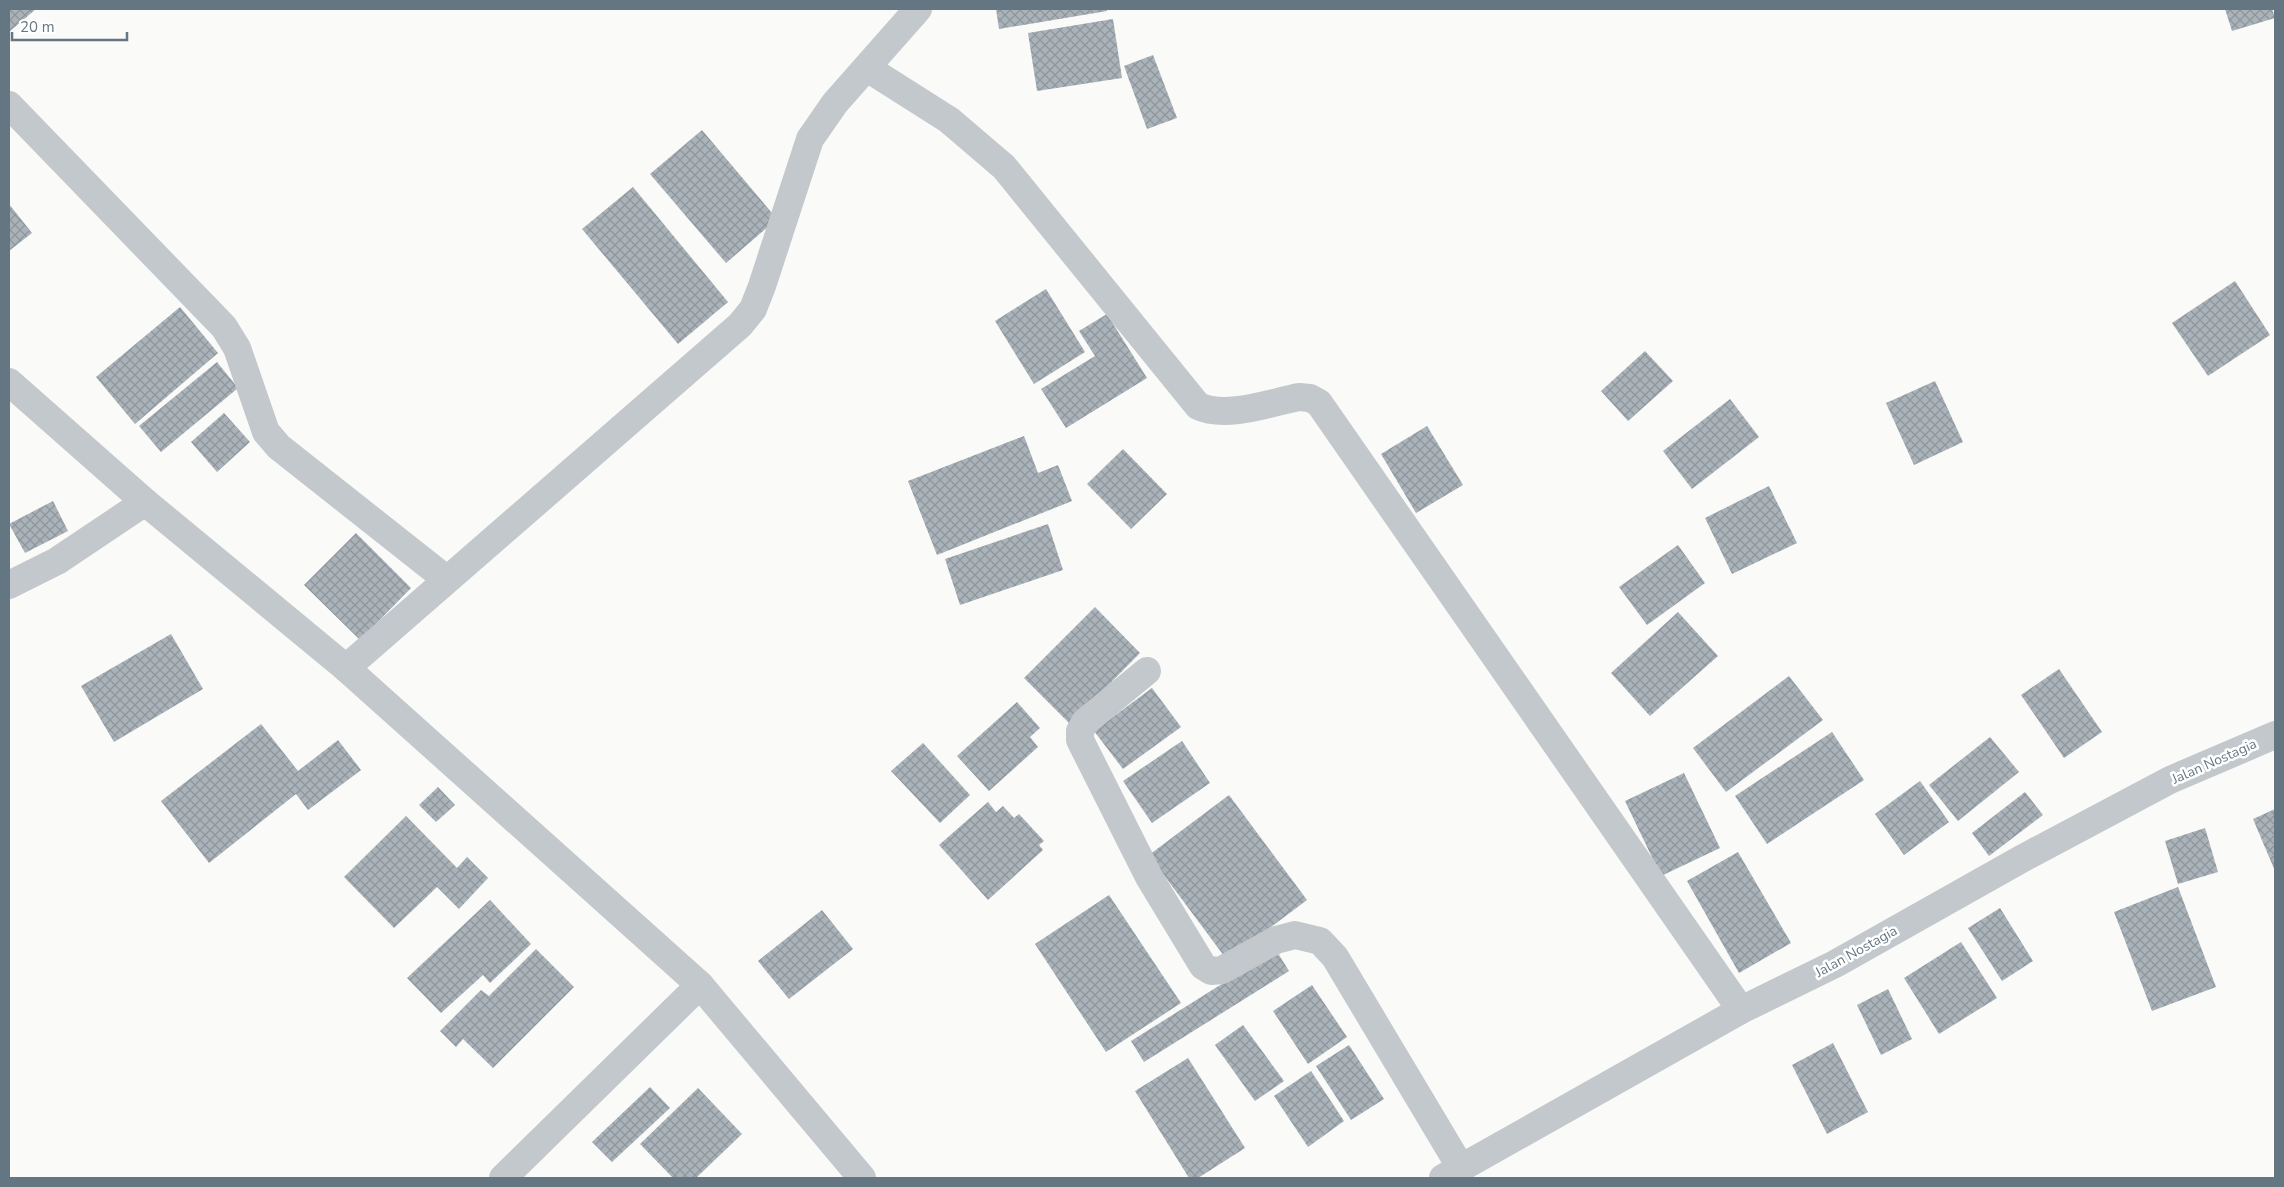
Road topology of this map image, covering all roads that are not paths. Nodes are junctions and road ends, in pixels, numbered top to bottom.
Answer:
1 (918, 9) edge
2 (867, 68) junction
3 (9, 105) edge
4 (9, 382) edge
5 (146, 502) junction
6 (446, 579) junction
7 (9, 585) edge
8 (346, 668) junction
9 (1147, 670) dead end
10 (2275, 735) edge
11 (700, 986) junction
12 (1740, 1010) junction
13 (1452, 1173) edge
14 (503, 1178) edge
15 (862, 1178) edge

1 - 2 street
2 - 6 street
2 - 12 street
3 - 6 street
4 - 5 street
5 - 7 street
5 - 8 street
6 - 8 street
8 - 11 street
9 - 13 street
10 - 12 street, Jalan Nostagia
11 - 14 street
11 - 15 street
12 - 13 street, Jalan Nostagia

